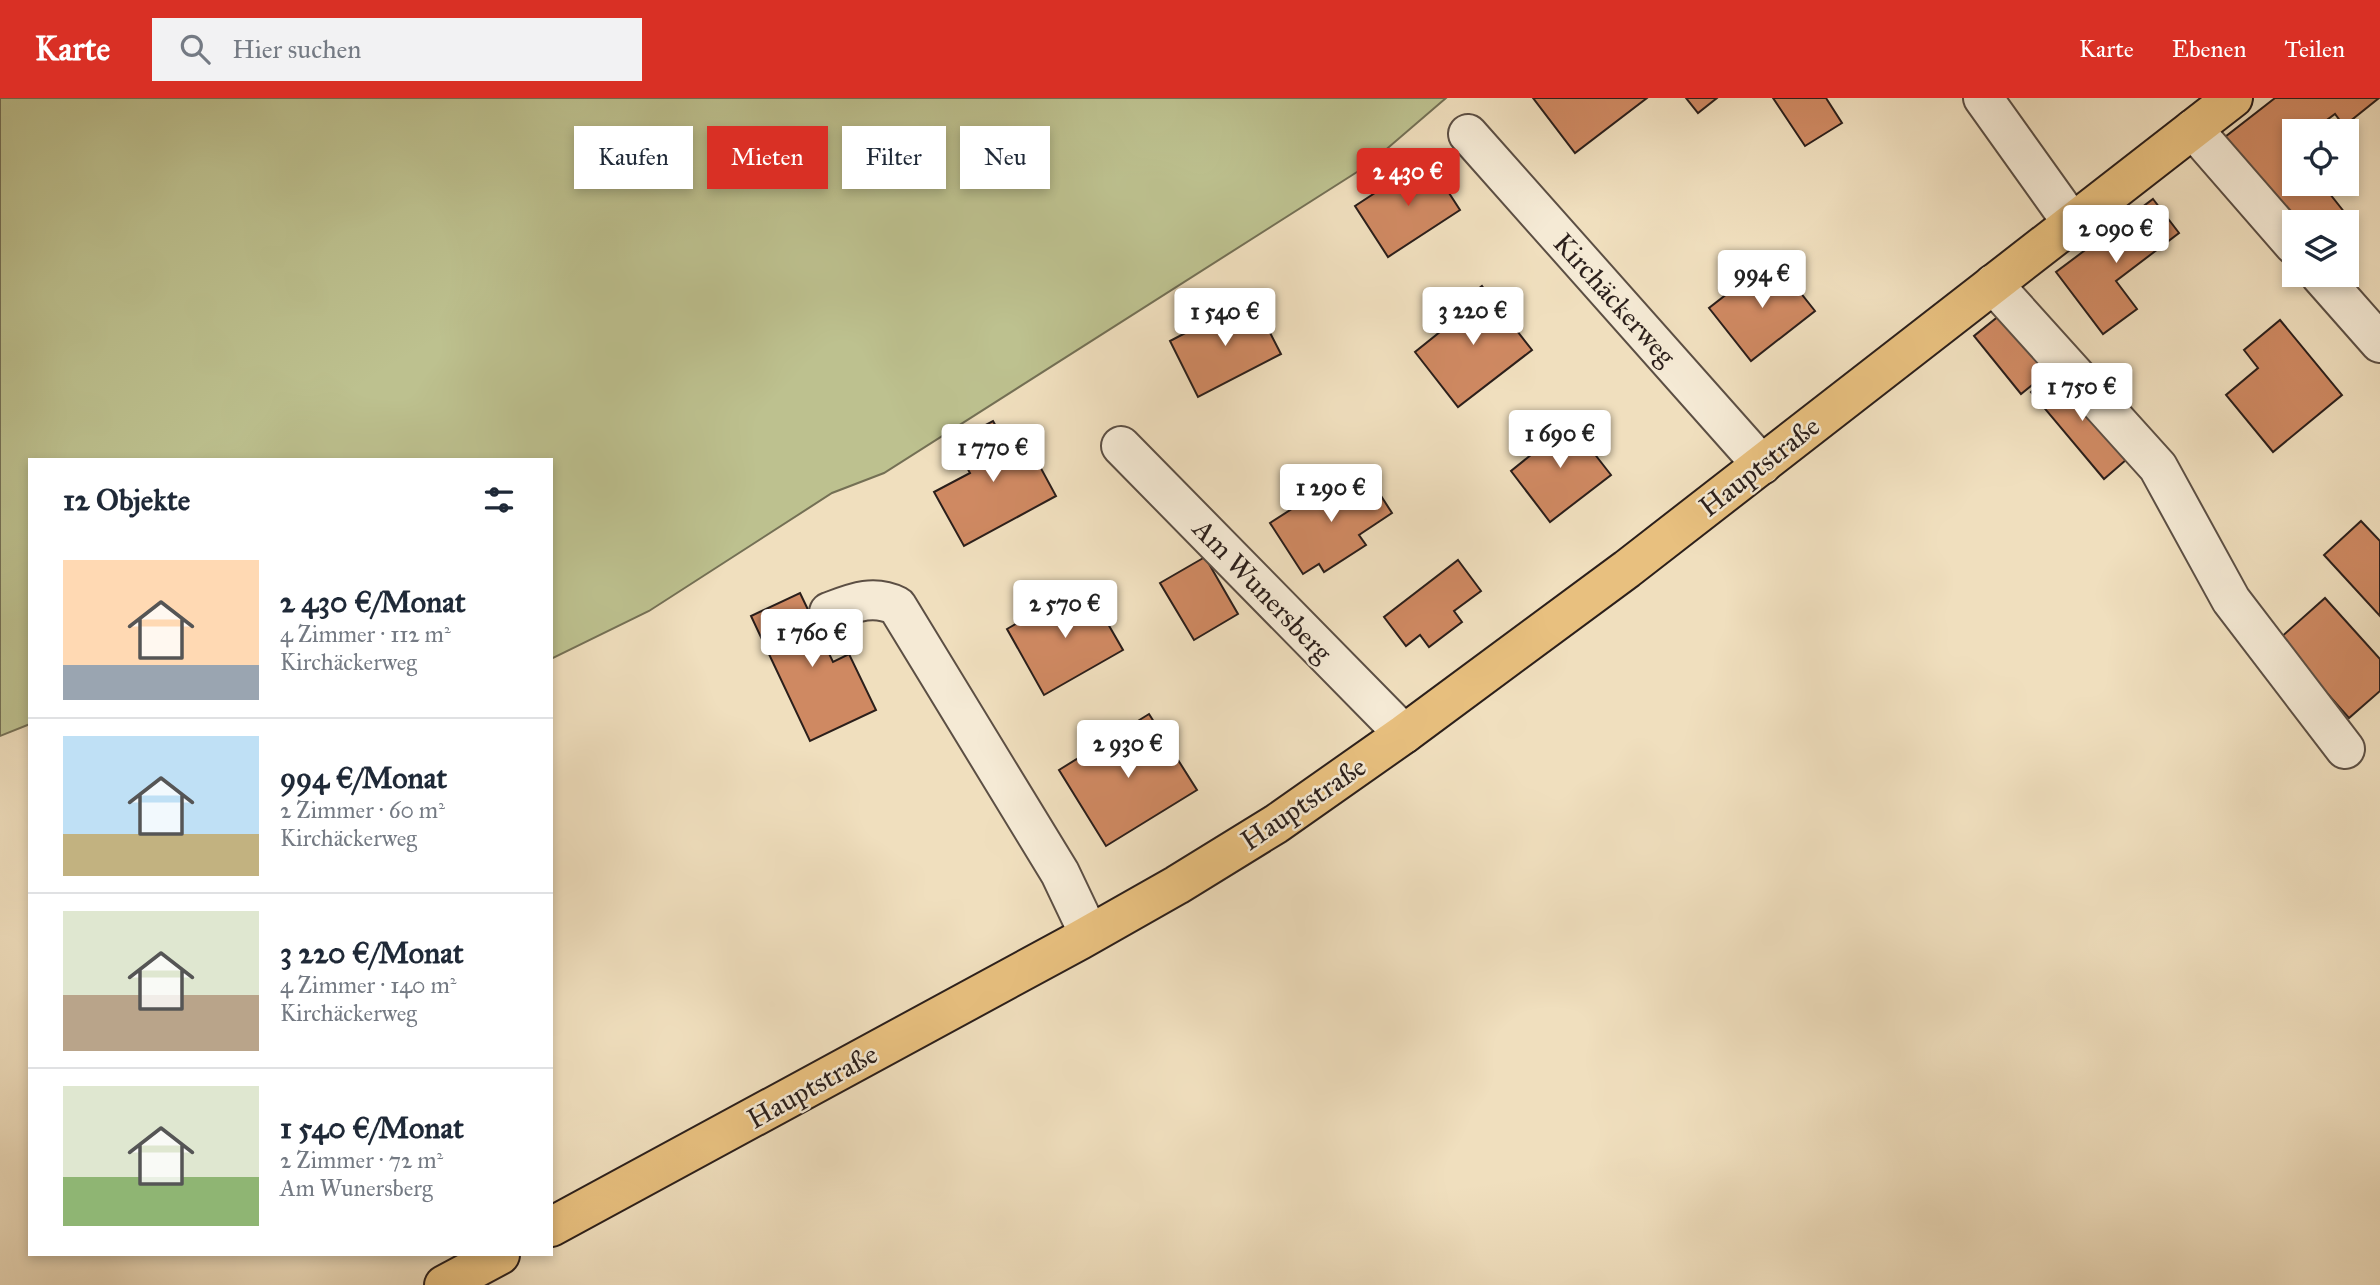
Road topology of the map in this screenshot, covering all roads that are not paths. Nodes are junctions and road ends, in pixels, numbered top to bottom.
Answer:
1 (1983, 98) edge
2 (2233, 98) edge
3 (2193, 129) junction
4 (1468, 134) dead end
5 (2073, 224) junction
6 (2282, 231) edge
7 (1993, 284) junction
8 (2331, 287) edge
9 (2380, 343) edge
10 (1122, 446) dead end
11 (1762, 465) junction
12 (830, 612) dead end
13 (1404, 734) junction
14 (2346, 749) dead end
15 (1089, 934) junction
16 (553, 1226) edge
17 (498, 1256) edge
18 (444, 1285) edge

1 - 5 street
2 - 3 main road, Hauptstraße
3 - 5 main road, Hauptstraße
3 - 6 street
4 - 11 street, Kirchäckerweg
5 - 7 main road, Hauptstraße
7 - 11 main road, Hauptstraße
7 - 14 street
8 - 9 street
10 - 13 street, Am Wunersberg
11 - 13 main road, Hauptstraße
12 - 15 street
13 - 15 main road, Hauptstraße
15 - 16 main road, Hauptstraße
17 - 18 main road

